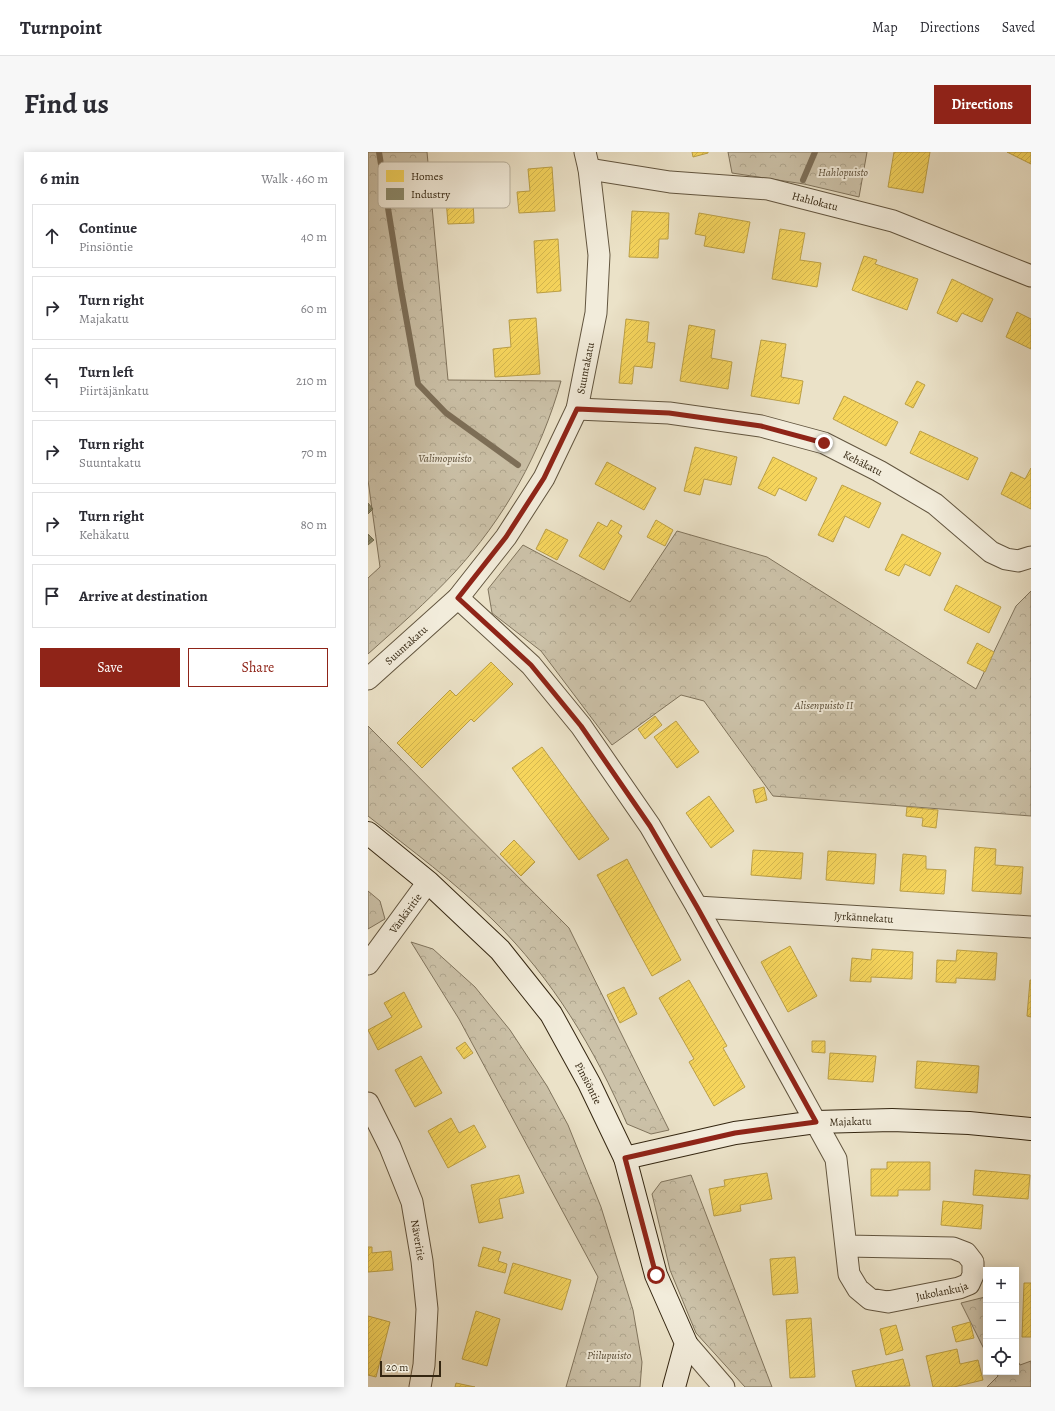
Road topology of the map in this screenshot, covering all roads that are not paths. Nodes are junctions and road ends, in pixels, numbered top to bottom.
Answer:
1 (587, 161) edge
2 (1031, 276) edge
3 (577, 409) junction
4 (1031, 557) edge
5 (458, 598) junction
6 (368, 679) edge
7 (368, 833) edge
8 (428, 882) junction
9 (697, 907) junction
10 (1031, 927) edge
11 (368, 964) edge
12 (368, 1103) edge
13 (816, 1122) junction
14 (1031, 1128) edge
15 (625, 1158) junction
16 (846, 1246) junction
17 (686, 1343) junction
18 (420, 1387) edge
19 (674, 1387) edge
20 (724, 1387) edge

1 - 2 street, Hahlokatu
1 - 3 street, Suuntakatu
3 - 4 street, Kehäkatu
3 - 5 street, Suuntakatu
5 - 6 street, Suuntakatu
5 - 9 street, Jukolankuja
7 - 8 street, Pinsiöntie
8 - 11 street, Vänkäritie
8 - 15 street, Pinsiöntie
9 - 10 street, Jyrkännekatu
9 - 13 street, Jukolankuja
12 - 18 street, Näveritie
13 - 14 street, Majakatu
13 - 15 street, Majakatu
13 - 16 street, Jukolankuja
15 - 17 street, Pinsiöntie
16 - 16 street, Jukolankuja
17 - 19 street
17 - 20 street, Pinsiöntie

